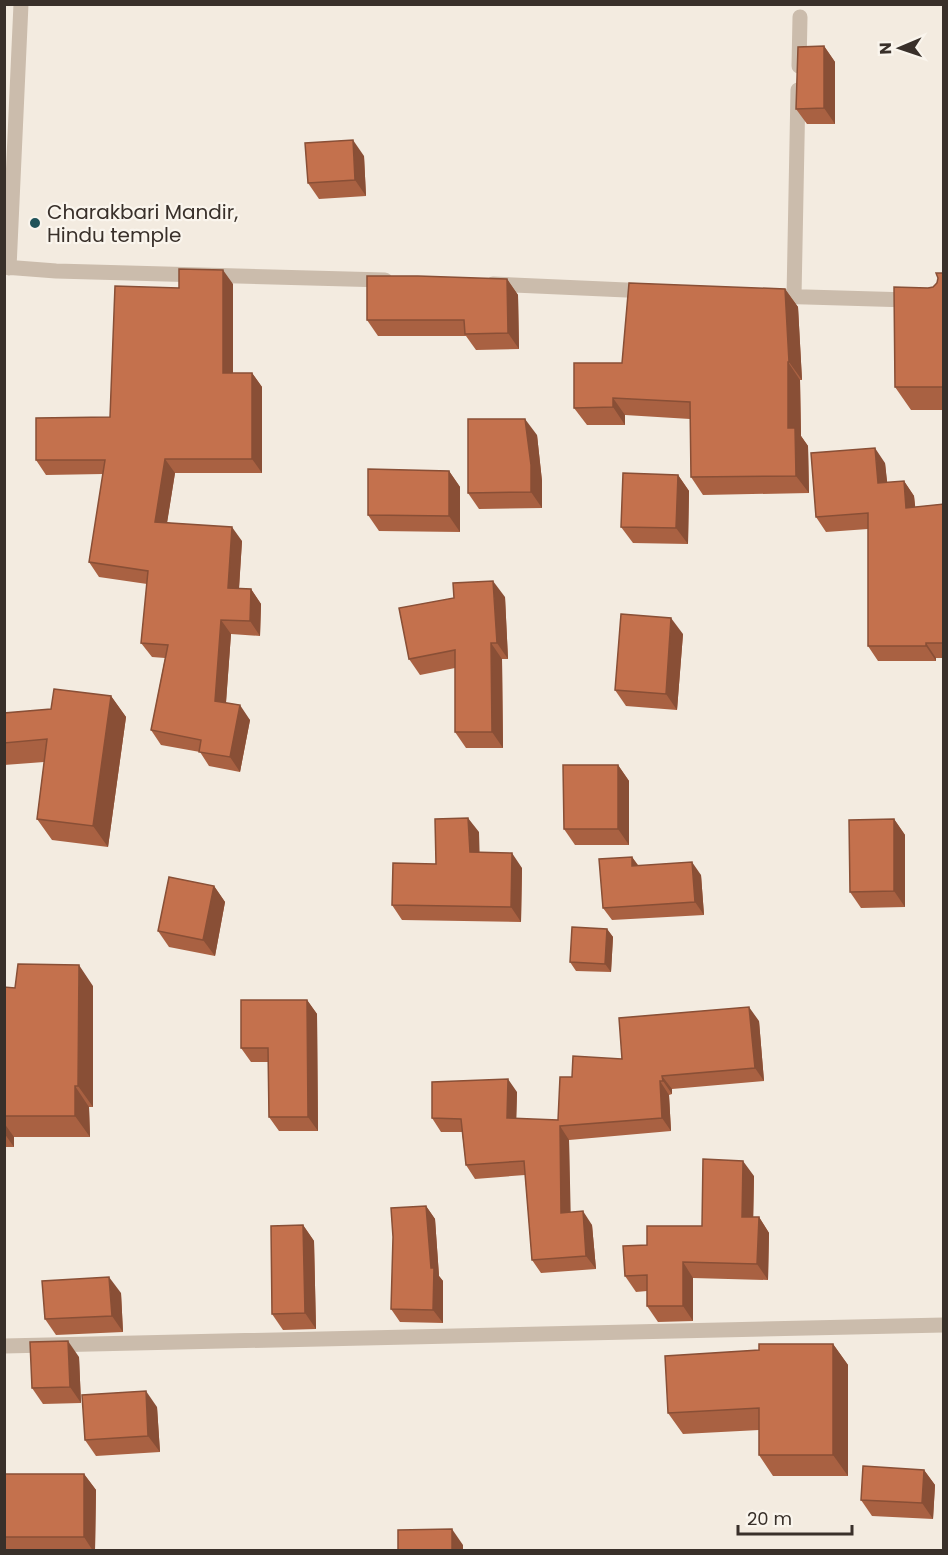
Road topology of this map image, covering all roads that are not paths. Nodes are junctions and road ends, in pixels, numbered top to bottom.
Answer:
1 (21, 4) edge
2 (800, 17) dead end
3 (7, 268) edge
4 (405, 281) edge
5 (476, 284) edge
6 (663, 292) edge
7 (757, 296) edge
8 (794, 297) junction
9 (944, 301) edge
10 (944, 1325) edge
11 (4, 1346) edge

1 - 3 street
2 - 8 street
3 - 4 street
5 - 6 street
7 - 8 street
8 - 9 street
10 - 11 street

